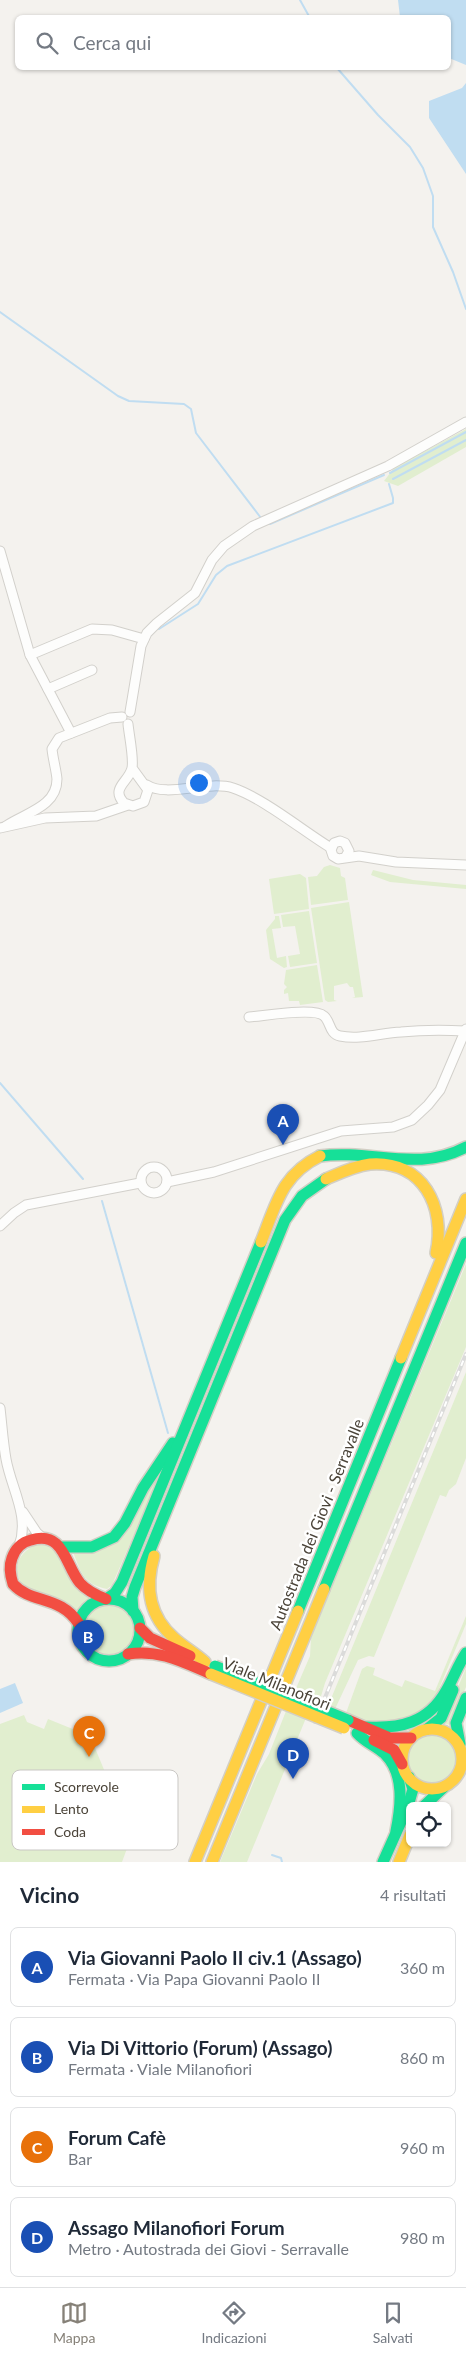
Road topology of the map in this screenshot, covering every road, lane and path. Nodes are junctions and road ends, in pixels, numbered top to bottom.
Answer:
1 (466, 422) edge
2 (0, 551) edge
3 (144, 639) junction
4 (30, 656) junction
5 (92, 670) dead end
6 (48, 689) junction
7 (127, 717) junction
8 (71, 733) junction
9 (132, 768) junction
10 (126, 780) junction
11 (144, 782) junction
12 (167, 790) junction
13 (120, 796) junction
14 (147, 798) junction
15 (128, 806) junction
16 (110, 811) junction
17 (3, 827) edge
18 (331, 848) junction
19 (346, 856) junction
20 (466, 865) edge
21 (249, 1017) dead end
22 (466, 1030) edge
23 (466, 1147) edge
24 (167, 1182) junction
25 (140, 1183) junction
26 (466, 1199) edge
27 (0, 1226) edge
28 (466, 1243) edge
29 (466, 1259) edge
30 (446, 1290) junction
31 (384, 1401) junction
32 (0, 1408) edge
33 (187, 1423) junction
34 (21, 1510) junction
35 (164, 1516) junction
36 (44, 1539) junction
37 (20, 1546) junction
38 (61, 1547) junction
39 (12, 1557) junction
40 (0, 1562) edge
41 (0, 1577) edge
42 (13, 1582) junction
43 (106, 1599) junction
44 (133, 1611) junction
45 (79, 1624) junction
46 (140, 1628) junction
47 (466, 1653) edge
48 (127, 1655) junction
49 (466, 1658) edge
50 (210, 1667) junction
51 (466, 1698) edge
52 (361, 1730) junction
53 (422, 1731) junction
54 (411, 1738) junction
55 (461, 1751) junction
56 (406, 1773) junction
57 (445, 1786) junction
58 (428, 1802) edge
59 (396, 1831) junction
60 (406, 1845) edge
61 (195, 1862) edge
62 (212, 1862) edge
63 (383, 1862) edge
64 (399, 1862) edge

1 - 3 street
2 - 4 street
3 - 4 street
3 - 7 street
4 - 6 street
5 - 6 street
6 - 8 street
7 - 8 street
7 - 9 street
8 - 17 street
9 - 10 street
9 - 11 street
10 - 11 street
10 - 13 street
11 - 12 street
11 - 14 street
12 - 14 street
12 - 18 street
13 - 15 street
13 - 16 street
14 - 15 street
15 - 16 street
16 - 17 street
18 - 19 street
18 - 19 street
19 - 20 street
21 - 22 street
22 - 24 street
23 - 33 main road
24 - 25 street
24 - 25 street
25 - 27 street
26 - 31 main road, Autostrada dei Giovi - Serravalle
28 - 30 main road, Autostrada dei Giovi - Serravalle
29 - 30 main road
30 - 62 main road, Autostrada dei Giovi - Serravalle
31 - 35 main road
31 - 61 main road, Autostrada dei Giovi - Serravalle
32 - 34 street
33 - 38 main road
33 - 43 main road
34 - 36 street
34 - 37 street
35 - 44 main road
35 - 50 main road
36 - 37 main road
36 - 38 main road
37 - 39 main road
38 - 43 main road
39 - 40 main road
39 - 42 main road
41 - 42 main road
42 - 45 main road
43 - 44 main road
43 - 45 main road
44 - 46 main road
45 - 48 main road
46 - 48 main road
46 - 50 main road, Viale Milanofiori
47 - 52 main road
48 - 50 main road, Viale Milanofiori
49 - 53 main road
50 - 52 main road, Viale Milanofiori, bridge
51 - 55 main road
52 - 54 main road, Viale Milanofiori
52 - 56 main road, Viale Milanofiori
52 - 59 main road
53 - 54 main road
53 - 55 main road
54 - 56 main road
55 - 57 main road
56 - 57 main road
56 - 59 main road
57 - 58 main road
59 - 63 main road
60 - 64 main road

